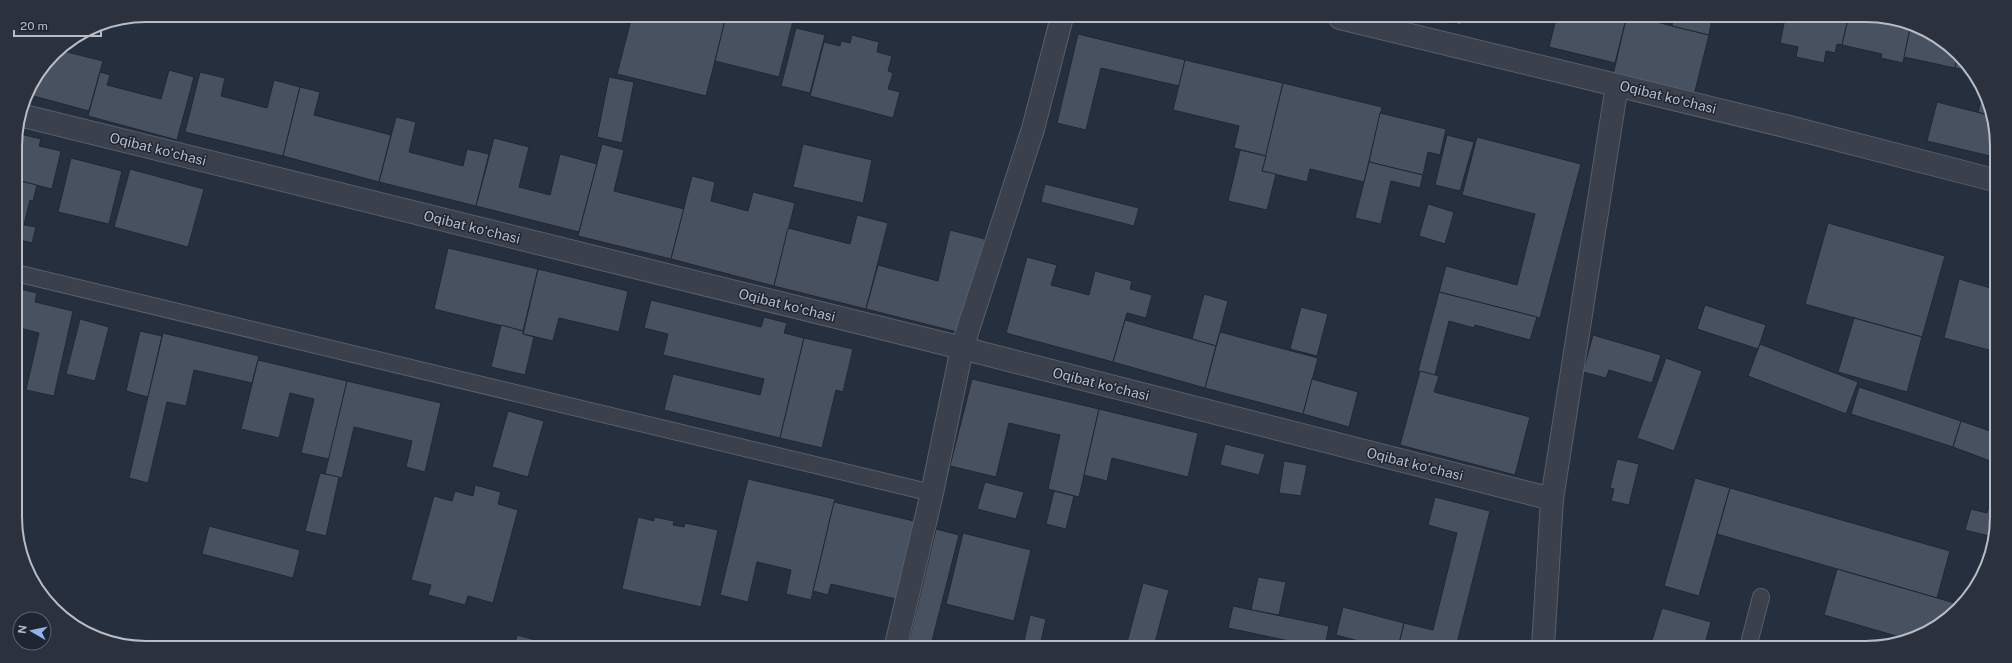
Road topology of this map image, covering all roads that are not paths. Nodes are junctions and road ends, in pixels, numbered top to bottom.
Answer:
1 (1061, 22) edge
2 (1357, 22) edge
3 (1617, 85) junction
4 (26, 116) edge
5 (1990, 179) edge
6 (22, 274) edge
7 (962, 348) junction
8 (932, 493) junction
9 (1552, 499) junction
10 (1761, 597) dead end
11 (897, 641) edge
12 (1543, 641) edge
13 (1750, 641) edge

1 - 7 street
2 - 3 street, Oqibat koʻchasi
3 - 5 street, Oqibat koʻchasi
3 - 9 street
4 - 7 street, Oqibat koʻchasi
6 - 8 lane
7 - 8 street
7 - 9 street, Oqibat koʻchasi
8 - 11 street
9 - 12 street
10 - 13 lane

